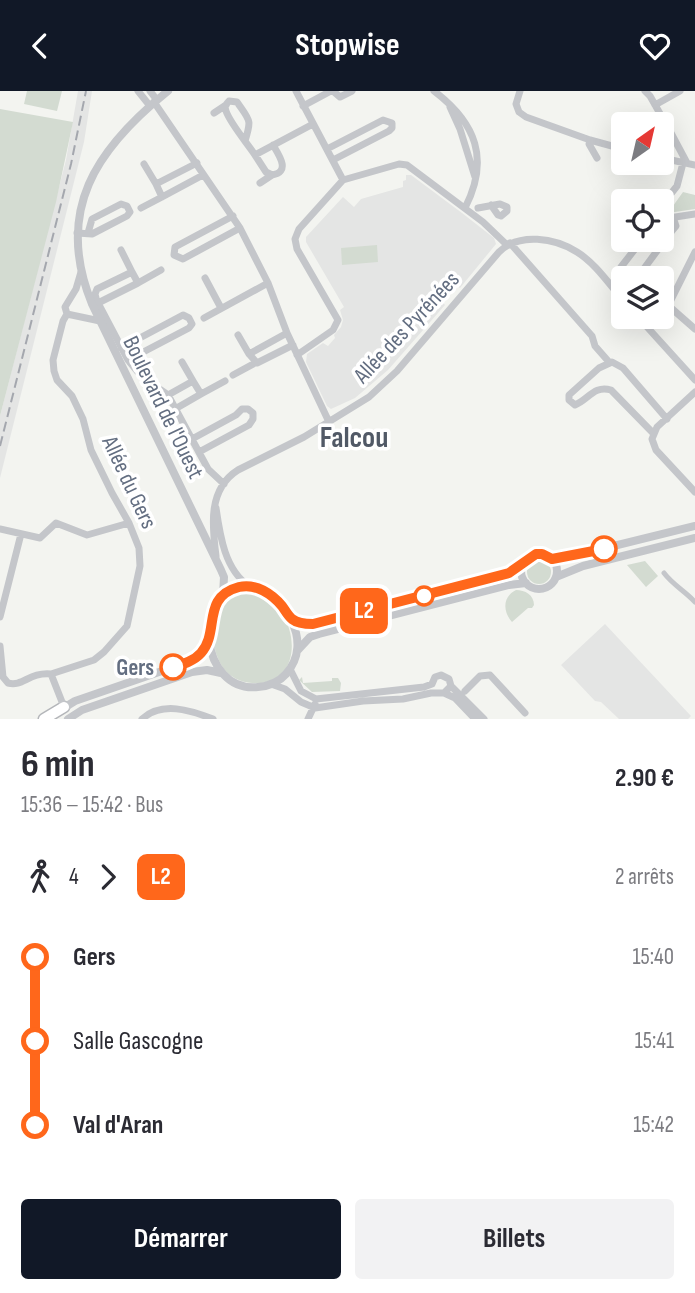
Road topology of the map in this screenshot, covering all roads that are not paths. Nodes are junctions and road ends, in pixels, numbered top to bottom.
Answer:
1 (138, 91) edge
2 (150, 91) edge
3 (168, 91) edge
4 (296, 91) edge
5 (332, 91) edge
6 (352, 91) edge
7 (434, 91) edge
8 (520, 91) edge
9 (680, 91) edge
10 (648, 93) edge
11 (154, 103) junction
12 (226, 105) junction
13 (655, 105) junction
14 (303, 106) junction
15 (659, 112) edge
16 (214, 113) dead end
17 (313, 124) junction
18 (674, 138) edge
19 (590, 139) junction
20 (245, 141) junction
21 (273, 145) junction
22 (611, 145) edge
23 (327, 149) junction
24 (255, 155) junction
25 (597, 157) dead end
26 (333, 160) junction
27 (197, 163) junction
28 (144, 164) dead end
29 (688, 164) edge
30 (203, 175) junction
31 (272, 175) junction
32 (343, 180) junction
33 (260, 183) dead end
34 (156, 184) junction
35 (673, 189) edge
36 (162, 197) junction
37 (467, 204) junction
38 (491, 205) dead end
39 (141, 208) dead end
40 (478, 208) junction
41 (691, 214) edge
42 (233, 216) junction
43 (481, 220) junction
44 (240, 228) junction
45 (674, 228) edge
46 (77, 233) junction
47 (88, 233) junction
48 (509, 244) junction
49 (121, 250) dead end
50 (633, 252) edge
51 (655, 252) edge
52 (695, 252) edge
53 (622, 266) edge
54 (644, 266) edge
55 (161, 270) dead end
56 (81, 272) junction
57 (132, 272) junction
58 (205, 278) dead end
59 (138, 283) junction
60 (268, 283) junction
61 (611, 286) edge
62 (674, 294) edge
63 (96, 303) junction
64 (221, 308) junction
65 (674, 311) edge
66 (67, 314) junction
67 (204, 318) dead end
68 (100, 321) junction
69 (165, 325) junction
70 (693, 327) edge
71 (649, 329) edge
72 (287, 333) junction
73 (238, 335) dead end
74 (171, 337) junction
75 (293, 345) junction
76 (123, 355) junction
77 (248, 355) junction
78 (297, 355) junction
79 (182, 362) dead end
80 (609, 362) junction
81 (255, 363) junction
82 (233, 375) dead end
83 (695, 380) edge
84 (193, 381) junction
85 (225, 381) dead end
86 (695, 392) edge
87 (201, 394) junction
88 (168, 395) junction
89 (175, 409) junction
90 (667, 419) junction
91 (329, 422) junction
92 (653, 433) junction
93 (192, 439) junction
94 (199, 452) junction
95 (224, 484) junction
96 (695, 492) edge
97 (216, 504) junction
98 (129, 523) junction
99 (695, 526) edge
100 (0, 529) edge
101 (21, 534) junction
102 (695, 538) edge
103 (217, 559) junction
104 (552, 559) junction
105 (523, 564) junction
106 (664, 573) dead end
107 (556, 577) junction
108 (526, 583) junction
109 (249, 586) junction
110 (223, 595) junction
111 (695, 602) edge
112 (0, 617) edge
113 (291, 619) junction
114 (209, 641) junction
115 (0, 646) edge
116 (297, 651) junction
117 (290, 669) junction
118 (221, 673) junction
119 (51, 674) junction
120 (271, 684) junction
121 (432, 684) junction
122 (451, 685) junction
123 (465, 691) dead end
124 (442, 693) junction
125 (315, 703) junction
126 (64, 707) junction
127 (525, 713) dead end
128 (44, 719) edge
129 (52, 719) edge
130 (68, 719) edge
131 (142, 719) edge
132 (213, 719) edge
133 (308, 719) edge
134 (475, 719) edge
135 (484, 719) edge

1 - 11 street
2 - 11 street
3 - 11 street, Boulevard de l'Ouest
4 - 14 street
5 - 6 street
5 - 14 street
7 - 37 street
8 - 19 street
9 - 13 street
10 - 13 street
11 - 27 street
11 - 46 street, Boulevard de l'Ouest
12 - 16 street
12 - 20 street
12 - 20 street
13 - 15 street
14 - 17 street
17 - 21 street
17 - 23 street
18 - 29 street
19 - 22 street
19 - 25 street
20 - 24 street
21 - 24 street
21 - 31 street
23 - 26 street
23 - 26 street
24 - 31 street
26 - 32 street
27 - 30 street
27 - 34 street
28 - 34 street
29 - 35 street
30 - 36 street
30 - 42 street
31 - 33 street
32 - 37 street
32 - 78 street
34 - 36 street
36 - 39 street
37 - 40 street
37 - 43 street
38 - 40 street
40 - 43 street
41 - 45 street
42 - 44 street
42 - 44 street
43 - 48 street
44 - 60 street
46 - 47 street
46 - 56 street, Boulevard de l'Ouest
47 - 47 street
48 - 61 street
48 - 80 street
48 - 91 street, Allée des Pyrénées
49 - 57 street
50 - 53 street
51 - 54 street
52 - 62 street
55 - 59 street
56 - 63 street, Boulevard de l'Ouest
56 - 66 street, Allée du Gers
57 - 59 street
57 - 63 street
58 - 64 street
59 - 63 street
60 - 64 street
60 - 72 street
63 - 68 street, Boulevard de l'Ouest
63 - 76 street
64 - 67 street
65 - 70 street
66 - 68 street
66 - 98 street, Allée du Gers
68 - 76 street, Boulevard de l'Ouest
69 - 74 street, Boulevard de l'Ouest
69 - 74 street, Boulevard de l'Ouest
69 - 76 street, Boulevard de l'Ouest
71 - 83 street
72 - 75 street
72 - 77 street
73 - 77 street
74 - 76 street, Boulevard de l'Ouest
75 - 78 street
75 - 81 street
76 - 88 street
76 - 103 street, Boulevard de l'Ouest
77 - 81 street
78 - 91 street
79 - 84 street
80 - 90 street
80 - 92 street
81 - 82 street
84 - 87 street
84 - 88 street
85 - 87 street
86 - 90 street
87 - 89 street
88 - 89 street
89 - 93 street
90 - 92 street
91 - 95 street, Allée des Pyrénées
92 - 96 street
93 - 94 street
93 - 94 street
94 - 95 street
95 - 97 street
97 - 103 street
97 - 109 street
98 - 101 street
98 - 119 street, Allée du Gers
99 - 104 street
100 - 101 street
101 - 112 street
102 - 107 street
103 - 110 street, Boulevard de l'Ouest
104 - 105 street
104 - 107 street
105 - 108 street
105 - 113 street
106 - 111 street
107 - 108 street
108 - 116 street
109 - 110 street
109 - 113 street
110 - 114 street
113 - 116 street
114 - 118 street
114 - 126 street
115 - 119 street, Allée du Gers
116 - 117 street
117 - 120 street
117 - 125 street
118 - 120 street
118 - 130 street
119 - 126 street
120 - 125 street
121 - 122 street
121 - 124 street
121 - 125 street
122 - 124 street
122 - 135 street
123 - 127 street
124 - 125 street
124 - 134 street
125 - 133 street
126 - 128 highway
126 - 129 street
131 - 132 street

